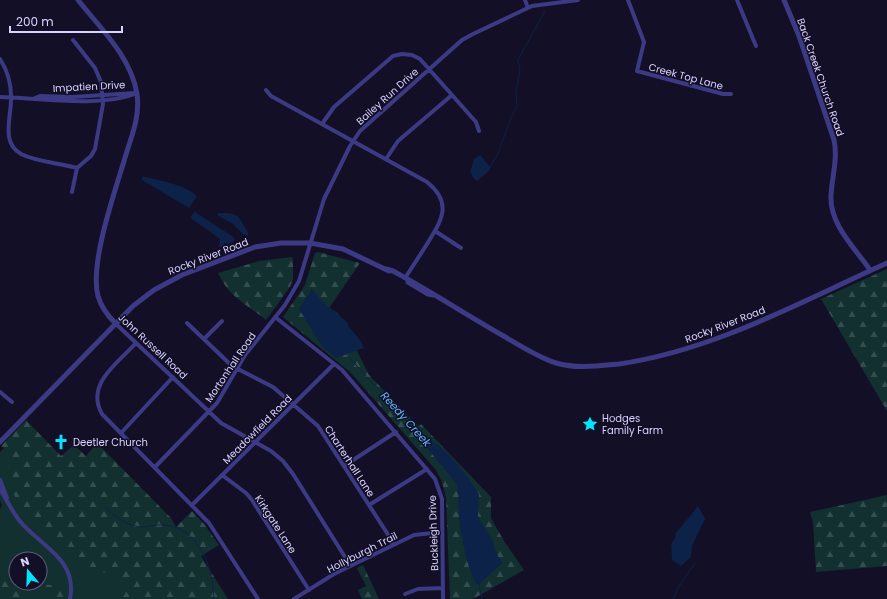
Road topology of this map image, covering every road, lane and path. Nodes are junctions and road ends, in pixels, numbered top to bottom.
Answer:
1 (78, 0) edge
2 (525, 0) edge
3 (578, 0) edge
4 (628, 0) edge
5 (736, 0) edge
6 (784, 0) edge
7 (528, 8) junction
8 (73, 40) dead end
9 (756, 46) dead end
10 (0, 59) edge
11 (429, 69) junction
12 (266, 90) dead end
13 (137, 93) junction
14 (731, 94) dead end
15 (452, 95) junction
16 (0, 97) edge
17 (11, 97) junction
18 (102, 97) junction
19 (322, 124) junction
20 (479, 131) dead end
21 (353, 142) junction
22 (386, 159) junction
23 (78, 168) junction
24 (72, 192) dead end
25 (435, 232) junction
26 (310, 243) junction
27 (460, 248) dead end
28 (887, 262) edge
29 (386, 269) junction
30 (870, 270) junction
31 (405, 278) junction
32 (433, 295) junction
33 (275, 317) junction
34 (222, 321) dead end
35 (187, 323) dead end
36 (116, 324) junction
37 (204, 339) junction
38 (136, 343) junction
39 (334, 364) junction
40 (237, 369) junction
41 (172, 377) junction
42 (0, 392) edge
43 (12, 402) dead end
44 (293, 404) junction
45 (209, 411) junction
46 (396, 432) junction
47 (121, 433) junction
48 (0, 442) edge
49 (255, 443) junction
50 (344, 466) junction
51 (155, 468) junction
52 (427, 469) junction
53 (222, 475) junction
54 (0, 480) edge
55 (0, 489) edge
56 (7, 498) junction
57 (192, 505) junction
58 (369, 505) junction
59 (442, 532) junction
60 (393, 545) junction
61 (350, 566) junction
62 (443, 588) junction
63 (309, 590) junction
64 (405, 594) dead end
65 (70, 599) edge
66 (258, 599) edge
67 (294, 599) edge
68 (443, 599) edge

1 - 13 street, John Russell Road
2 - 7 street
3 - 7 street, Bailey Run Drive
4 - 14 street, Creek Top Lane
5 - 9 street
6 - 30 street, Back Creek Church Road
7 - 11 street, Bailey Run Drive
8 - 18 street
10 - 17 street
11 - 15 street
11 - 19 street
11 - 21 street, Bailey Run Drive
12 - 19 street
13 - 18 street, Impatien Drive
13 - 36 street, John Russell Road
15 - 20 street
15 - 22 street
16 - 17 street, Impatien Drive
17 - 18 street, Impatien Drive
17 - 23 street
18 - 23 street
19 - 21 street
21 - 22 street
21 - 26 street, Bailey Run Drive
22 - 25 street
23 - 24 street
25 - 27 street
25 - 31 street
26 - 29 street, Rocky River Road
26 - 33 street, Mortonhall Road
26 - 36 street, Rocky River Road
28 - 30 street, Rocky River Road
29 - 31 street, Rocky River Road
29 - 32 street, Rocky River Road
30 - 32 street, Rocky River Road
31 - 32 street, Rocky River Road
33 - 39 street, Buckleigh Drive
33 - 40 street, Mortonhall Road
34 - 37 street
35 - 37 street, Charterhall Lane
36 - 38 street, John Russell Road
36 - 48 street, Rocky River Road
37 - 40 street, Charterhall Lane
38 - 41 street, John Russell Road
38 - 47 street
39 - 44 street, Meadowfield Road
39 - 46 street, Buckleigh Drive
40 - 44 street, Charterhall Lane
40 - 45 street, Mortonhall Road
41 - 45 street, John Russell Road
41 - 47 street
42 - 43 street
44 - 49 street, Meadowfield Road
44 - 50 street, Charterhall Lane
45 - 49 street, John Russell Road
45 - 51 street, Mortonhall Road
46 - 50 street
46 - 52 street, Buckleigh Drive
47 - 51 street
49 - 53 street, Meadowfield Road
49 - 61 street, John Russell Road
50 - 58 street, Charterhall Lane
51 - 57 street
52 - 58 street
52 - 59 street, Buckleigh Drive
53 - 57 street, Meadowfield Road
53 - 63 street, Kirkgate Lane
54 - 56 street
55 - 56 street
56 - 65 street
57 - 66 street
58 - 60 street, Charterhall Lane
59 - 60 street, Hollyburgh Trail
59 - 62 street, Buckleigh Drive
60 - 61 street, Hollyburgh Trail
61 - 63 street, Hollyburgh Trail
62 - 64 street
62 - 68 street, Buckleigh Drive
63 - 67 street, Hollyburgh Trail

